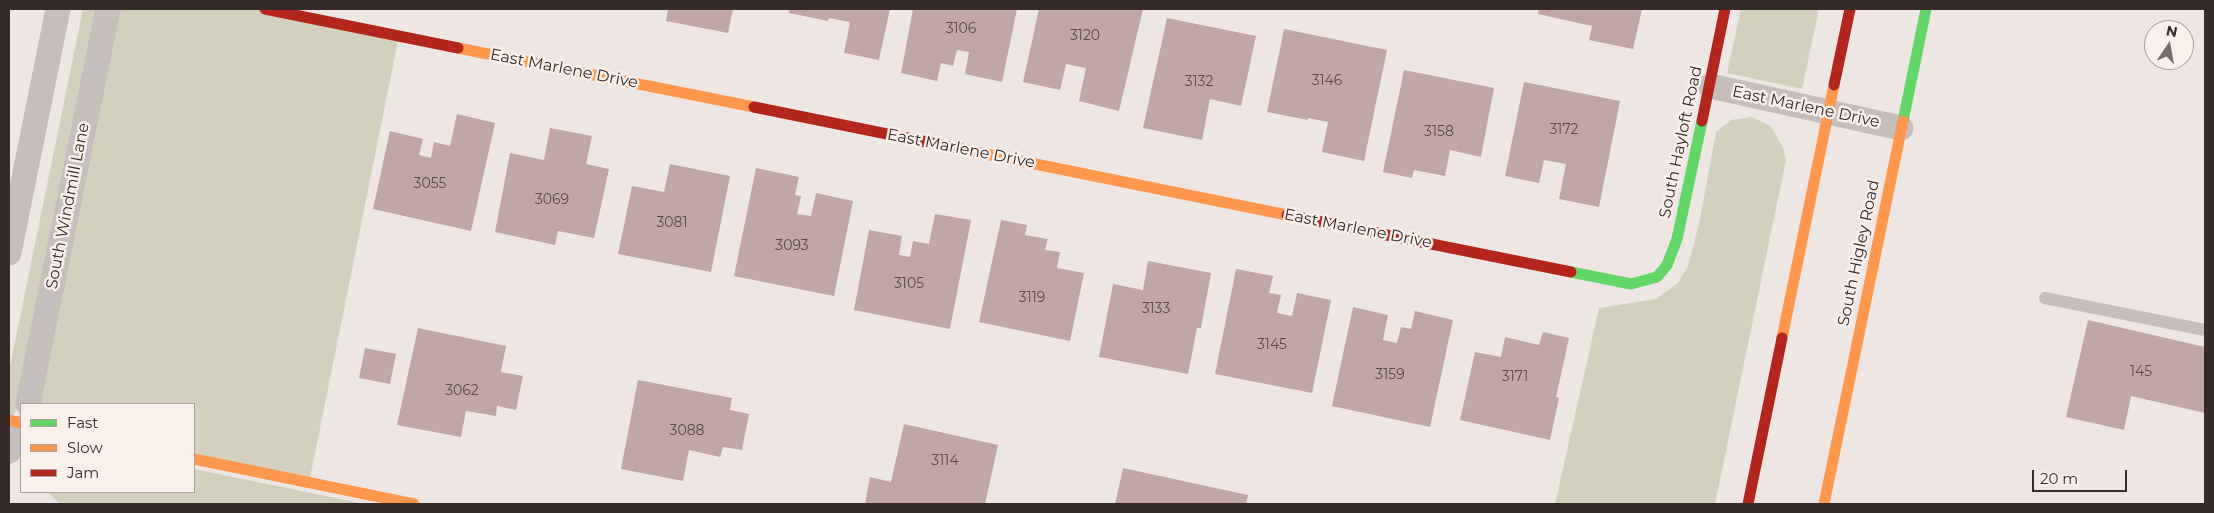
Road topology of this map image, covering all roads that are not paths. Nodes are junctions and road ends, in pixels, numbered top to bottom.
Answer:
1 (58, 9) edge
2 (108, 9) edge
3 (265, 9) edge
4 (1725, 9) edge
5 (1850, 9) edge
6 (1926, 9) edge
7 (1710, 86) junction
8 (1828, 112) junction
9 (1902, 128) junction
10 (9, 253) edge
11 (1657, 277) joint
12 (2045, 298) dead end
13 (2205, 330) edge
14 (28, 403) edge
15 (20, 430) edge
16 (9, 451) edge
17 (195, 458) edge
18 (414, 504) edge
19 (1748, 504) edge
20 (1824, 504) edge

1 - 10 street
2 - 14 street, South Windmill Lane
3 - 11 street, East Marlene Drive
4 - 7 street, South Hayloft Road
5 - 8 street
6 - 9 street, South Higley Road
7 - 8 street, East Marlene Drive
7 - 11 street, South Hayloft Road
8 - 9 street, East Marlene Drive
8 - 19 street
9 - 20 street, South Higley Road
12 - 13 lane
15 - 16 street
17 - 18 street

